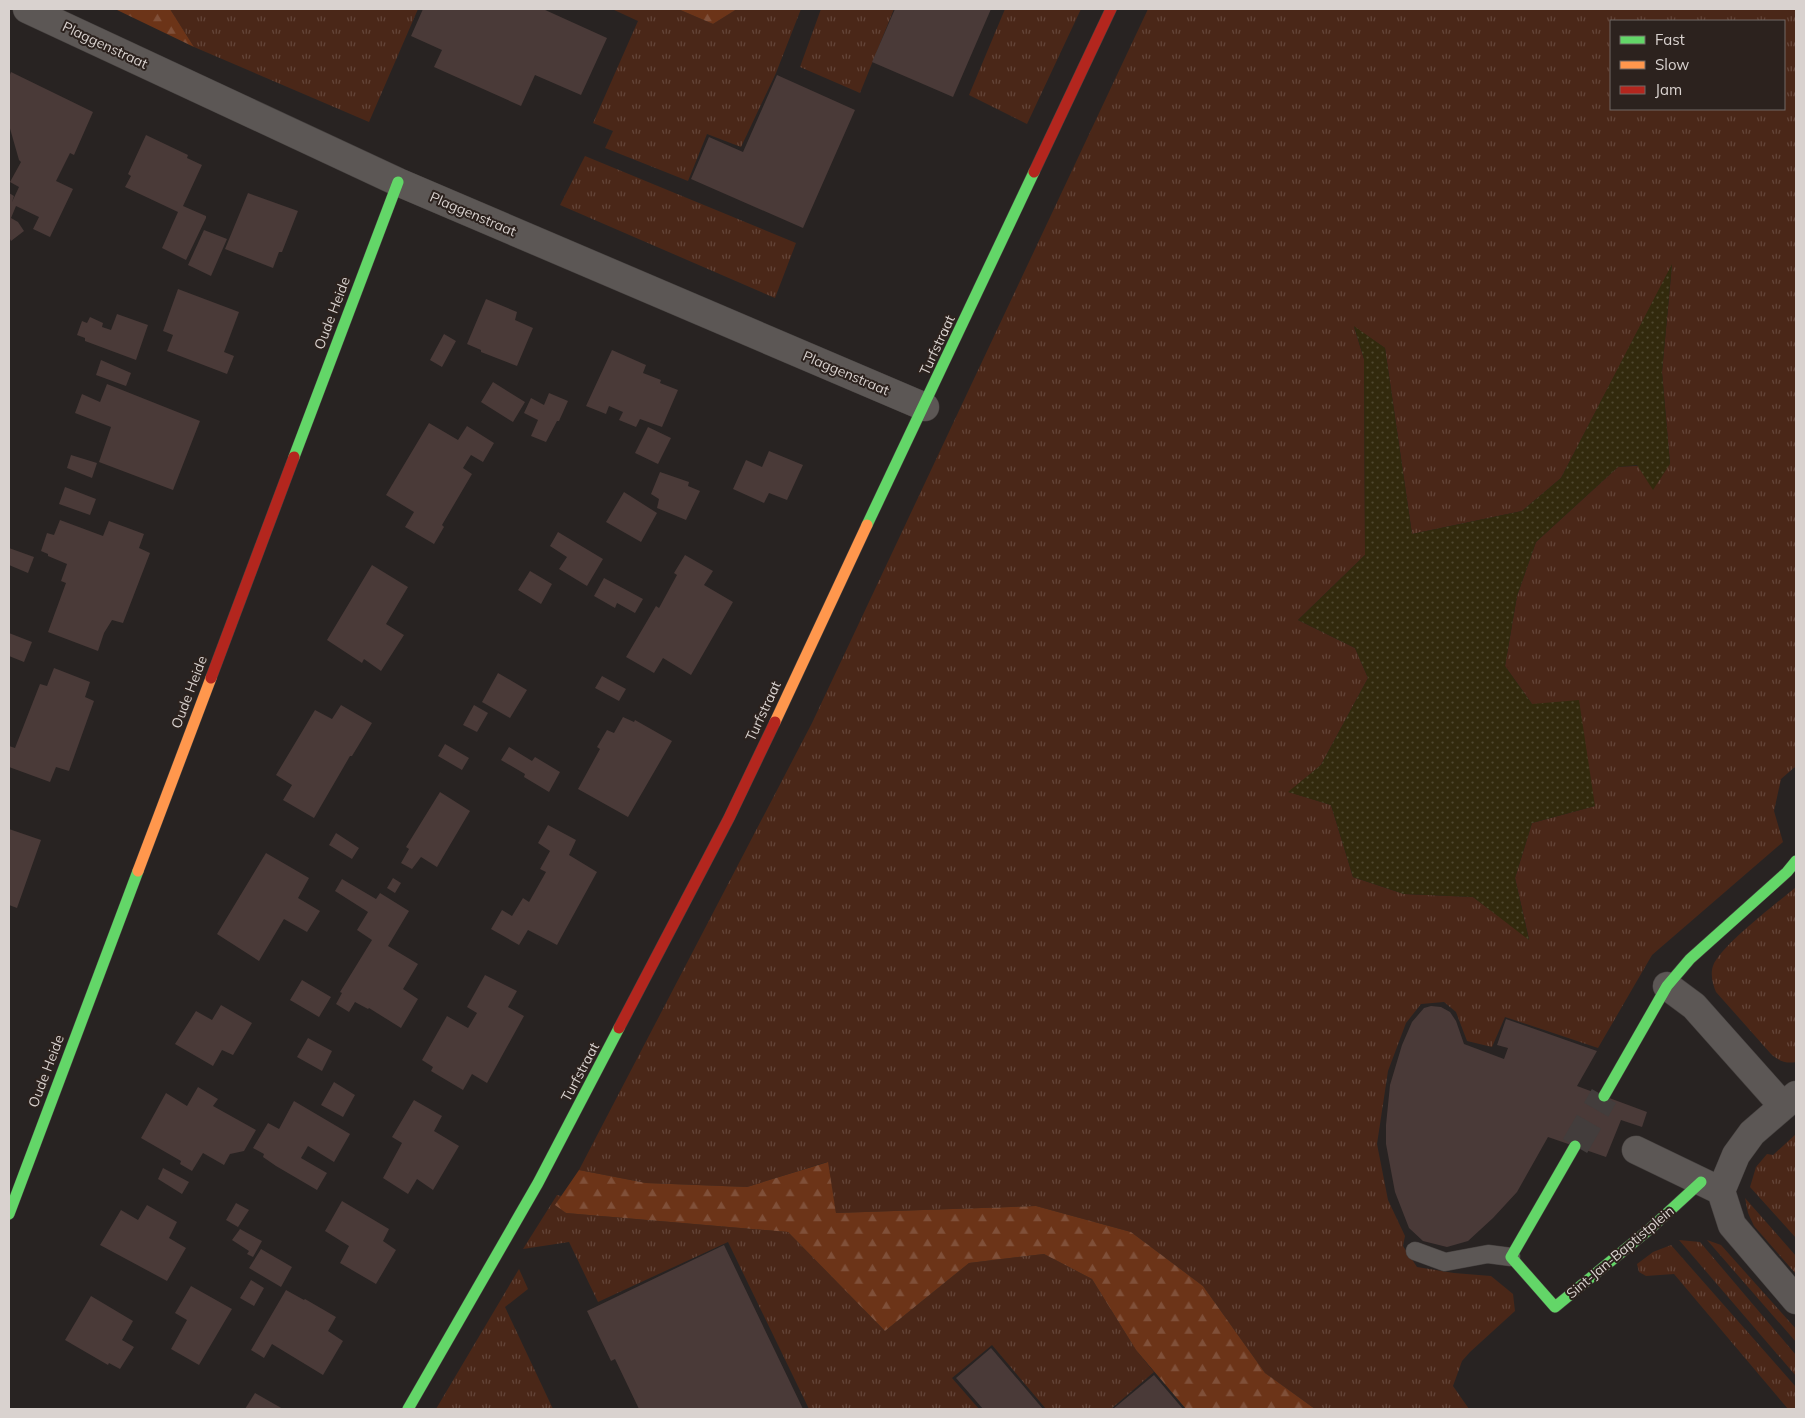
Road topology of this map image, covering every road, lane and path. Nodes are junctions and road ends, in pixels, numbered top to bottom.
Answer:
1 (27, 9) edge
2 (1111, 9) edge
3 (398, 182) junction
4 (925, 407) junction
5 (1796, 861) edge
6 (1667, 986) junction
7 (1604, 1096) tunnel mouth
8 (1790, 1100) edge
9 (1575, 1146) tunnel mouth
10 (1636, 1150) dead end
11 (1711, 1186) junction
12 (9, 1214) edge
13 (1415, 1251) dead end
14 (1511, 1257) junction
15 (1796, 1300) edge
16 (408, 1409) edge

1 - 3 street, Plaggenstraat
2 - 4 street, Turfstraat
3 - 4 street, Plaggenstraat
3 - 12 street, Oude Heide
4 - 16 street, Turfstraat
5 - 6 street
6 - 7 street
6 - 8 street
8 - 11 street
9 - 14 street
10 - 11 street
11 - 14 street, Sint-Jan-Baptistplein
11 - 15 street
13 - 14 lane

